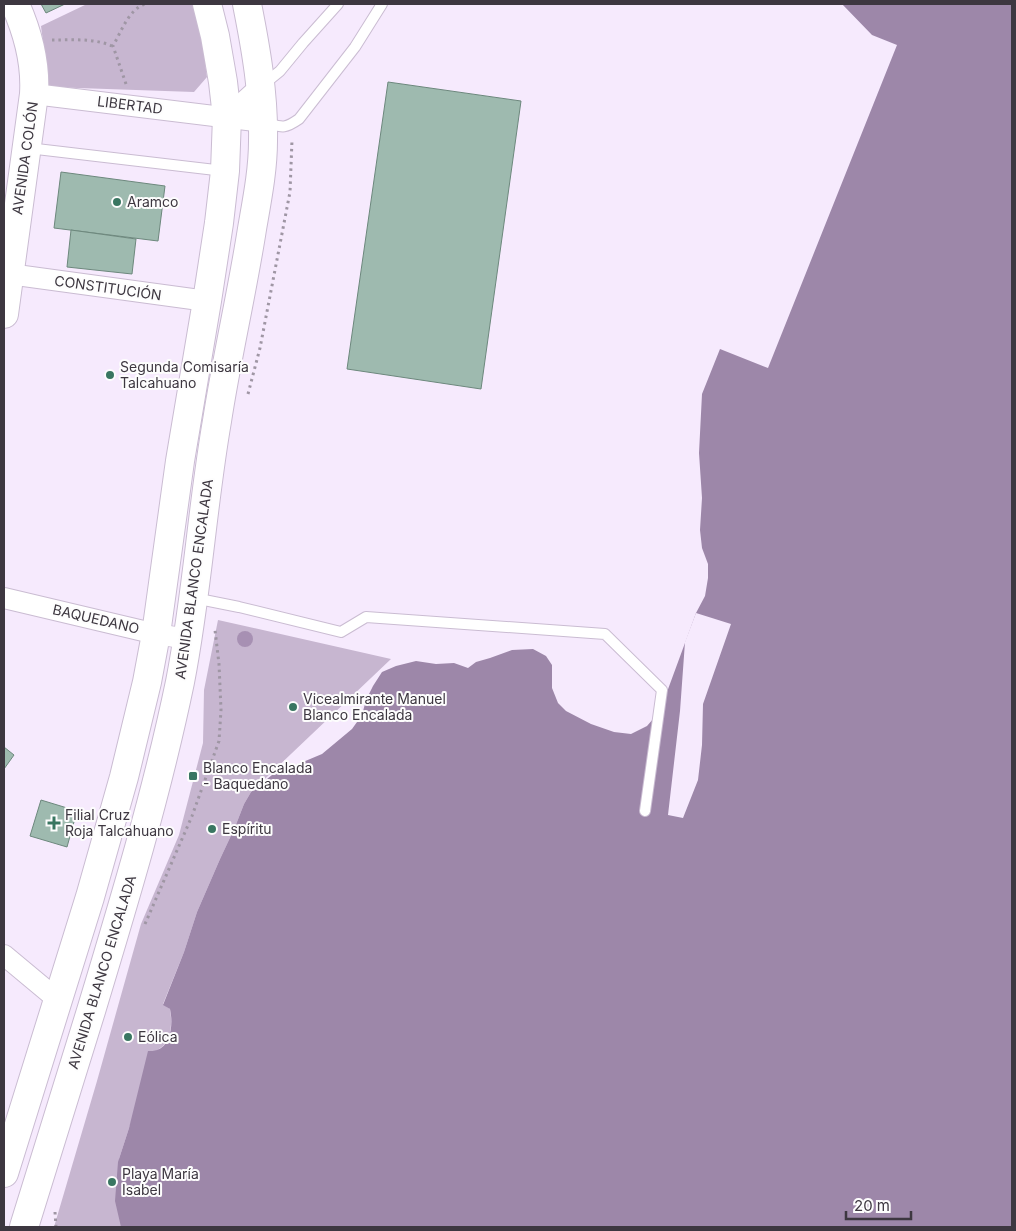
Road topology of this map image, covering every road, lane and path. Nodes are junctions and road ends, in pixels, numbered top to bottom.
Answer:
1 (16, 4) edge
2 (145, 4) edge
3 (208, 4) edge
4 (247, 4) edge
5 (338, 4) edge
6 (382, 4) edge
7 (29, 41) junction
8 (113, 46) junction
9 (260, 87) junction
10 (34, 94) junction
11 (127, 105) junction
12 (226, 117) junction
13 (263, 122) junction
14 (27, 148) junction
15 (225, 171) junction
16 (9, 274) junction
17 (207, 301) junction
18 (4, 314) edge
19 (4, 598) edge
20 (194, 598) junction
21 (156, 634) junction
22 (188, 639) junction
23 (645, 811) dead end
24 (4, 955) edge
25 (58, 1000) junction
26 (4, 1173) edge
27 (24, 1227) edge

1 - 7 main road, AVENIDA COLÓN
2 - 8 path
3 - 12 main road
4 - 9 main road, AVENIDA BLANCO ENCALADA
5 - 9 lane
6 - 13 lane
7 - 8 path
7 - 10 main road, AVENIDA COLÓN
8 - 11 path
9 - 12 street
9 - 13 main road, AVENIDA BLANCO ENCALADA
10 - 11 street, LIBERTAD
10 - 14 main road, AVENIDA COLÓN
11 - 12 street, LIBERTAD
12 - 13 street, LIBERTAD
12 - 15 main road
13 - 20 main road, AVENIDA BLANCO ENCALADA
14 - 15 lane
14 - 16 main road, AVENIDA COLÓN
15 - 17 main road
16 - 17 street, CONSTITUCIÓN
16 - 18 main road, AVENIDA COLÓN
17 - 21 main road
19 - 21 street, BAQUEDANO
20 - 22 main road, AVENIDA BLANCO ENCALADA
20 - 23 lane
21 - 22 street, BAQUEDANO
21 - 25 main road
22 - 27 main road, AVENIDA BLANCO ENCALADA
24 - 25 street
25 - 26 main road

